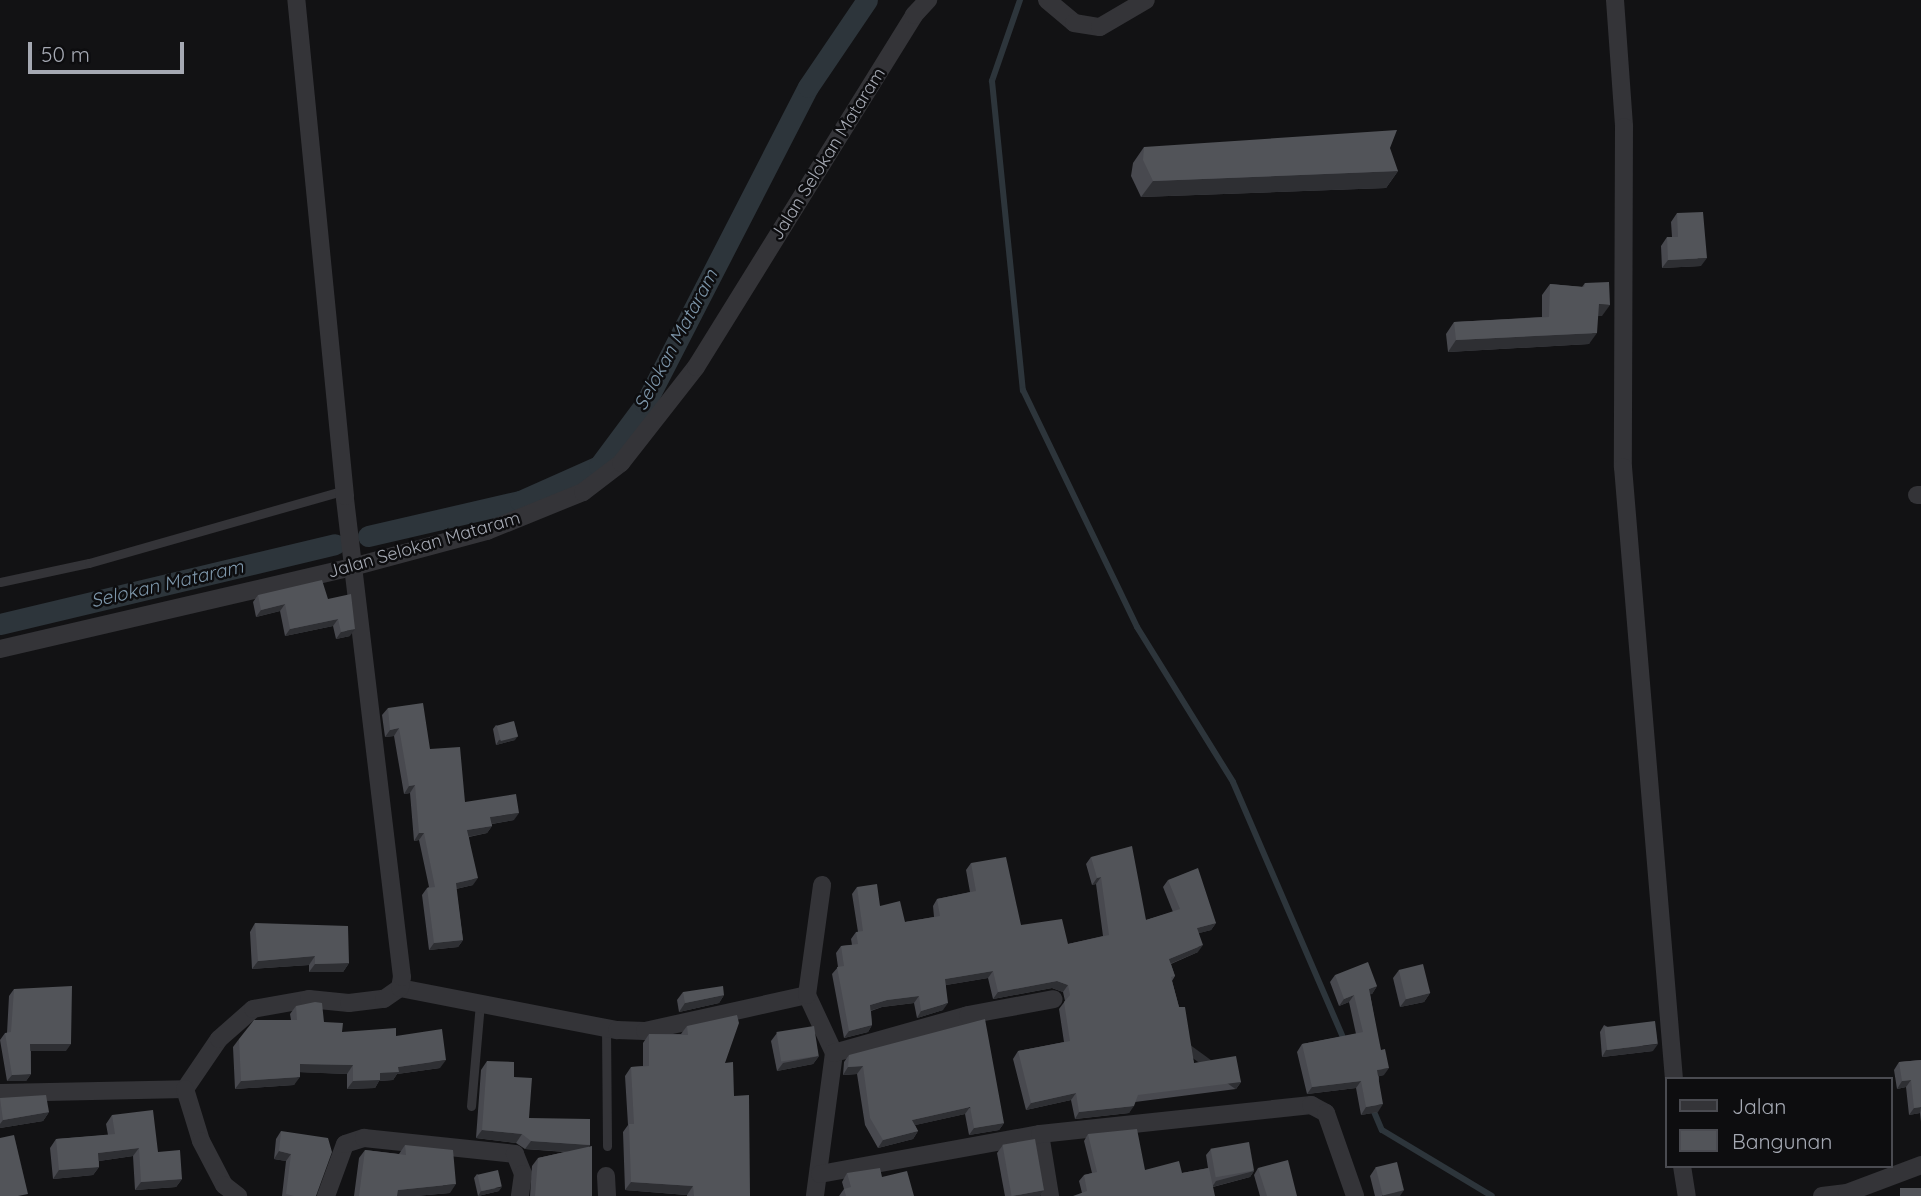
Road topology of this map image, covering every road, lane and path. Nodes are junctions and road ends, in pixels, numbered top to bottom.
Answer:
1 (296, 0) edge
2 (928, 0) edge
3 (1047, 0) edge
4 (1146, 0) edge
5 (1615, 0) edge
6 (345, 493) junction
7 (356, 566) junction
8 (0, 582) edge
9 (0, 649) edge
10 (822, 885) dead end
11 (400, 988) junction
12 (807, 995) junction
13 (1054, 999) dead end
14 (480, 1003) junction
15 (606, 1028) junction
16 (834, 1053) junction
17 (1674, 1077) edge
18 (185, 1089) junction
19 (0, 1093) edge
20 (471, 1106) dead end
21 (1040, 1134) junction
22 (607, 1146) dead end
23 (1921, 1165) edge
24 (1682, 1168) edge
25 (820, 1174) junction
26 (606, 1176) dead end
27 (1847, 1194) edge
28 (238, 1196) edge
29 (326, 1196) edge
30 (520, 1196) edge
31 (607, 1196) edge
32 (815, 1196) edge
33 (1050, 1196) edge
34 (1355, 1196) edge
35 (1687, 1196) edge
36 (1822, 1196) edge

1 - 6 street
2 - 7 street, Jalan Selokan Mataram
3 - 4 street
5 - 17 street
6 - 7 street
6 - 8 lane
7 - 9 street, Jalan Selokan Mataram
7 - 11 street
10 - 12 street
11 - 14 street
11 - 18 street
12 - 15 street
12 - 16 street
13 - 16 street
14 - 15 street
14 - 20 lane
15 - 22 lane
16 - 25 street
18 - 19 street
18 - 28 street
21 - 25 street
21 - 33 street
21 - 34 street
23 - 27 street
24 - 35 street
25 - 32 street
26 - 31 street
27 - 36 street
29 - 30 street

